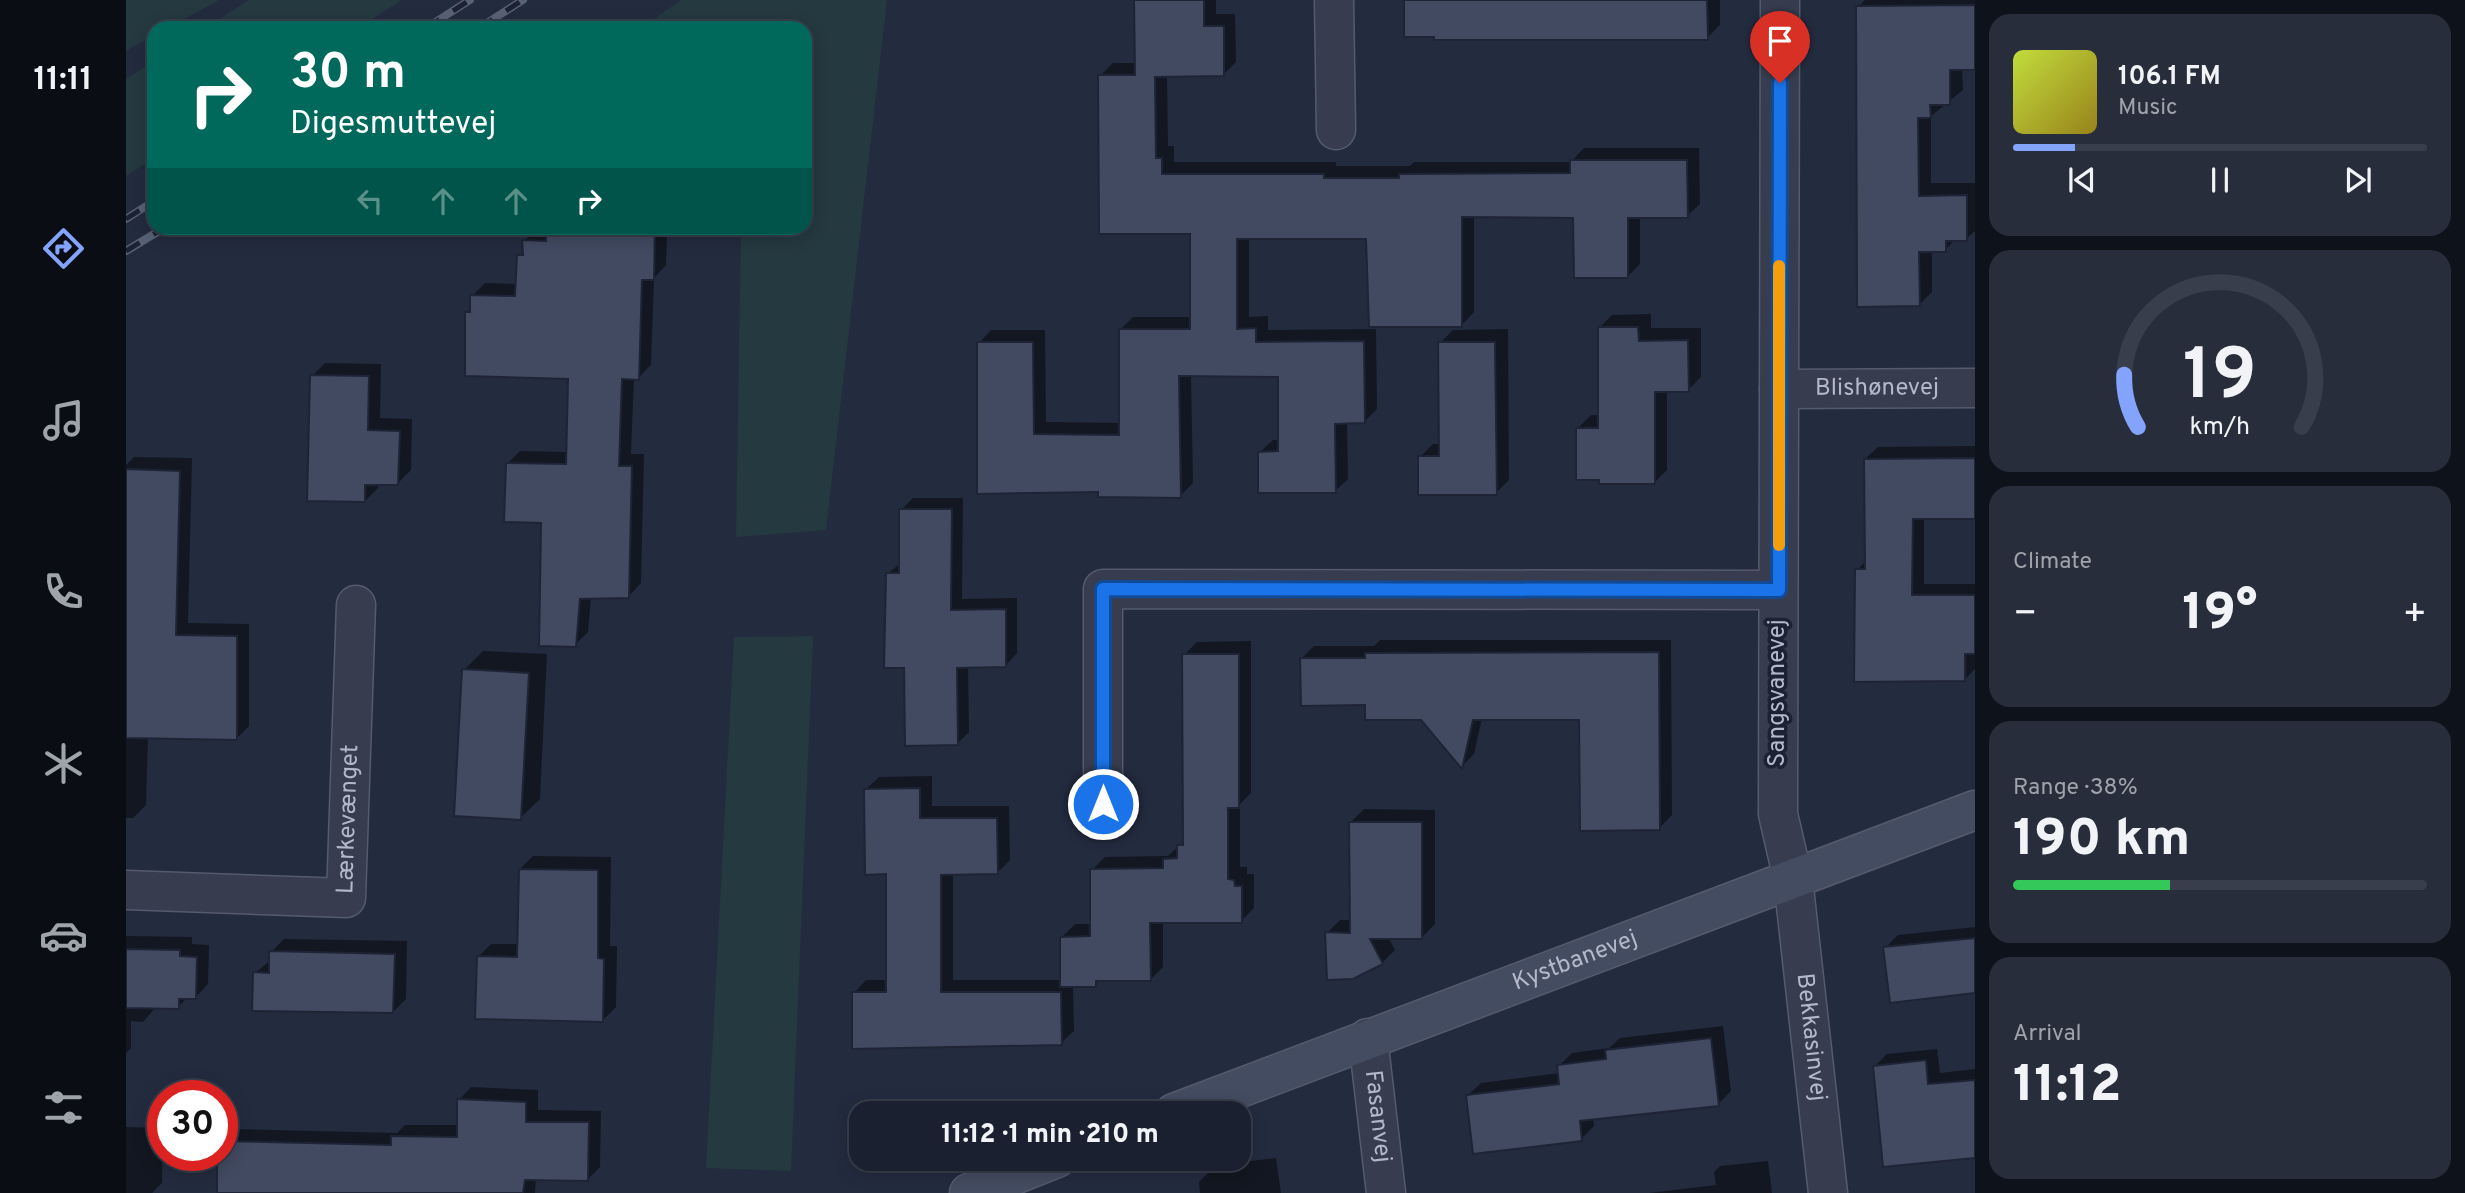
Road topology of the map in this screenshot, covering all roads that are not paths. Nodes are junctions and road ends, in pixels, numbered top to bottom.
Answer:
1 (1334, 0) edge
2 (1780, 0) edge
3 (1336, 130) dead end
4 (1975, 388) edge
5 (1779, 389) junction
6 (1779, 590) junction
7 (356, 605) dead end
8 (1103, 804) dead end
9 (1975, 810) edge
10 (1793, 880) junction
11 (126, 890) edge
12 (1368, 1038) junction
13 (1205, 1101) edge
14 (1036, 1171) edge
15 (1016, 1184) edge
16 (969, 1193) edge
17 (1386, 1193) edge
18 (1828, 1193) edge

1 - 3 street
2 - 5 street, Sangsvanevej
4 - 5 street, Blishønevej
5 - 6 street, Sangsvanevej
6 - 8 street
6 - 10 street, Sangsvanevej
7 - 11 street, Lærkevænget
9 - 10 street, Kystbanevej
10 - 12 street, Kystbanevej
10 - 18 street, Bekkasinvej
12 - 13 street, Kystbanevej
12 - 17 street, Fasanvej
14 - 15 street
15 - 16 street

